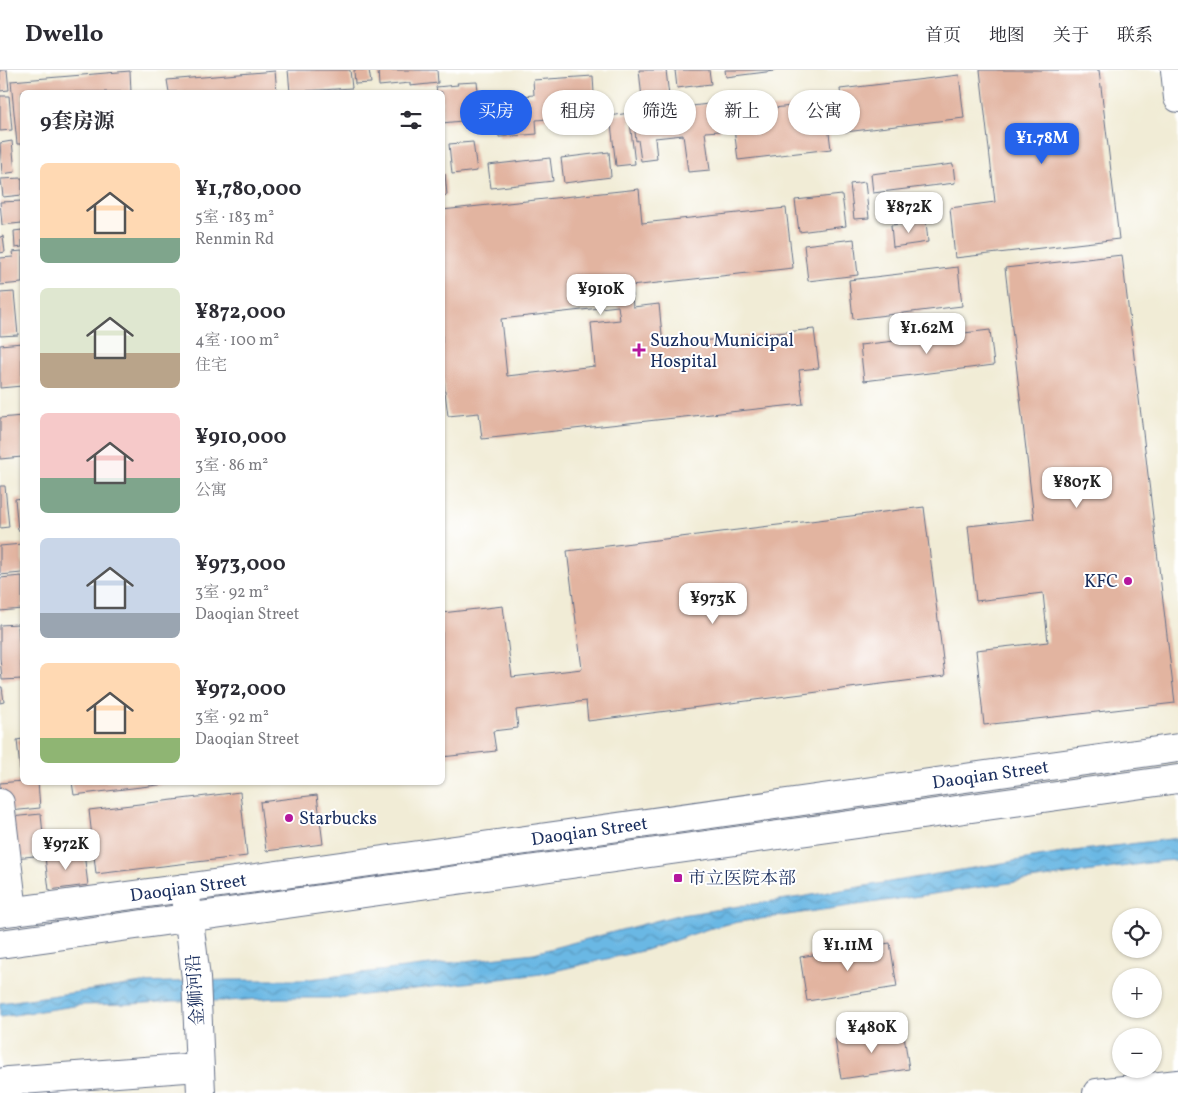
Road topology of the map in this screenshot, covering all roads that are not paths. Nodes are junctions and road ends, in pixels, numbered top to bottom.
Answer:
1 (1175, 70) edge
2 (1178, 98) edge
3 (1178, 748) edge
4 (1178, 779) edge
5 (0, 803) edge
6 (184, 888) junction
7 (7, 912) edge
8 (188, 917) junction
9 (0, 944) edge
10 (200, 1080) edge
11 (0, 1084) edge
12 (1178, 1084) edge
13 (1097, 1093) edge

1 - 2 main road
3 - 6 main road, Daoqian Street
4 - 8 main road, Daoqian Street
5 - 7 main road
6 - 7 main road, Daoqian Street
6 - 8 main road, 金狮河沿
8 - 9 main road, Daoqian Street
8 - 10 main road, 金狮河沿
10 - 11 main road
12 - 13 main road

